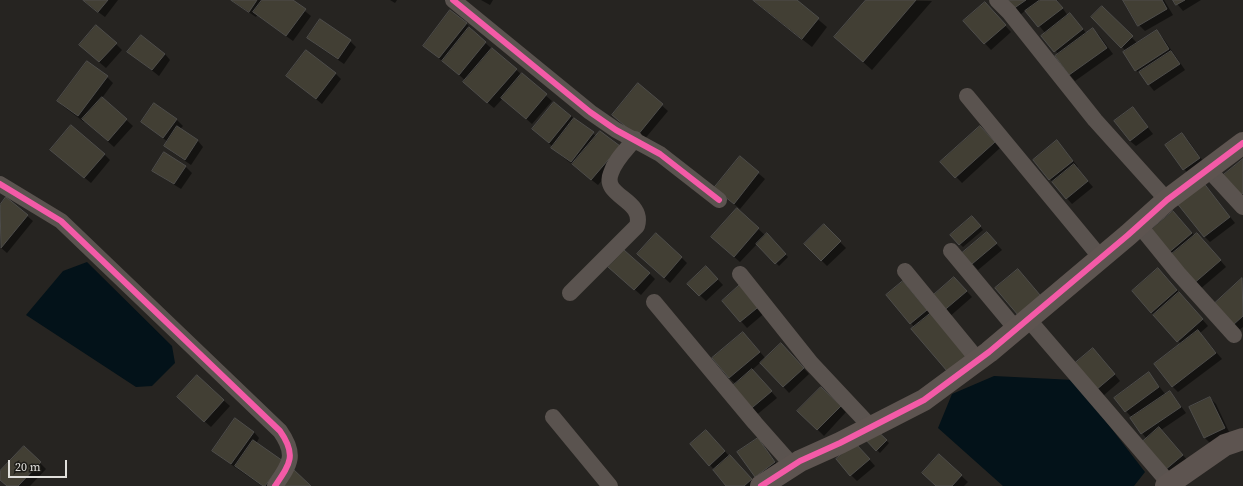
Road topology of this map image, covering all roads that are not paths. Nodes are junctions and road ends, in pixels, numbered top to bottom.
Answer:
1 (453, 0) edge
2 (997, 0) edge
3 (967, 96) dead end
4 (634, 140) junction
5 (1243, 143) edge
6 (1208, 169) junction
7 (0, 184) edge
8 (719, 200) dead end
9 (1167, 200) junction
10 (1243, 206) edge
11 (1139, 225) junction
12 (951, 251) dead end
13 (1101, 258) junction
14 (904, 272) dead end
15 (740, 274) dead end
16 (570, 293) dead end
17 (654, 302) dead end
18 (1022, 324) junction
19 (1234, 335) dead end
20 (978, 360) junction
21 (553, 417) dead end
22 (872, 427) junction
23 (1243, 439) edge
24 (793, 466) junction
25 (1168, 484) edge
26 (275, 486) edge
27 (610, 486) edge
28 (761, 486) edge

1 - 4 street
2 - 9 street
3 - 13 street
4 - 8 street
4 - 16 street
5 - 6 street
6 - 9 street
6 - 10 street
7 - 26 street
9 - 11 street
11 - 13 street
11 - 19 street
12 - 18 street
13 - 18 street
14 - 20 street
15 - 22 street
17 - 24 street
18 - 20 street
18 - 25 street
20 - 22 street
21 - 27 street
22 - 24 street
23 - 25 street
24 - 28 street

